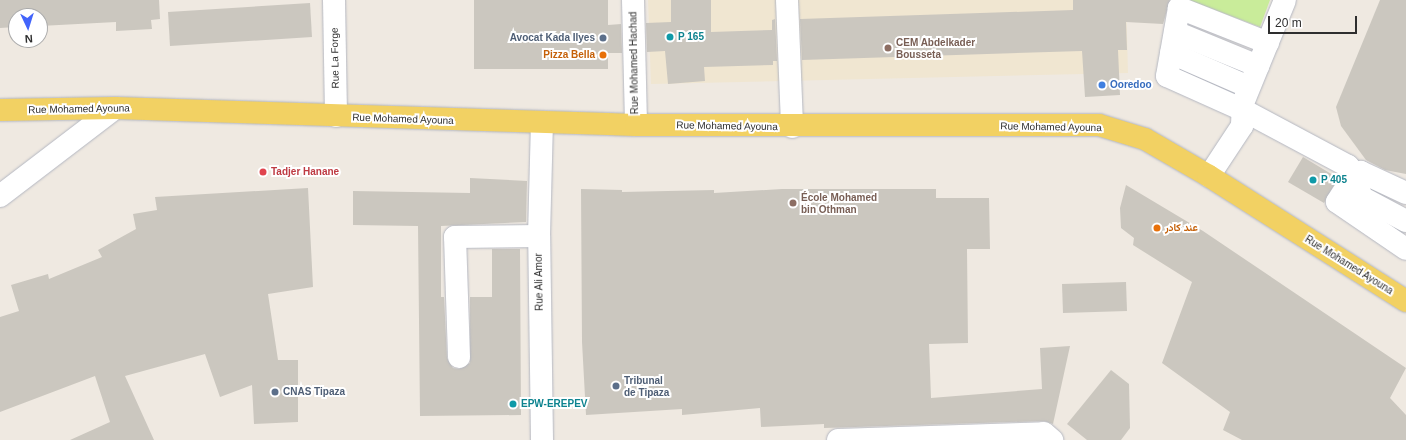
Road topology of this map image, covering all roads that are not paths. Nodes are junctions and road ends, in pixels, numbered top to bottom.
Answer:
1 (334, 0) edge
2 (633, 0) edge
3 (787, 0) edge
4 (1285, 0) edge
5 (1175, 32) junction
6 (1268, 43) junction
7 (1171, 53) junction
8 (1258, 66) junction
9 (1249, 87) junction
10 (114, 108) junction
11 (0, 110) edge
12 (1243, 110) junction
13 (336, 116) junction
14 (542, 124) junction
15 (636, 126) junction
16 (792, 127) junction
17 (1355, 174) junction
18 (1209, 176) junction
19 (1406, 193) edge
20 (0, 196) edge
21 (1406, 221) edge
22 (539, 236) junction
23 (1406, 248) edge
24 (1406, 301) edge
25 (459, 357) dead end
26 (542, 440) edge
27 (838, 440) edge
28 (1052, 440) edge

1 - 13 street, Rue La Forge
2 - 15 street, Rue Mohamed Hachad
3 - 16 street
4 - 6 street
5 - 6 street
5 - 7 street
5 - 8 street
6 - 8 street
7 - 9 street
7 - 12 street
8 - 9 street
9 - 12 street
10 - 11 main road, Rue Mohamed Ayouna
10 - 13 main road, Rue Mohamed Ayouna
10 - 20 street
12 - 17 street
12 - 18 street
13 - 14 main road, Rue Mohamed Ayouna
14 - 15 main road, Rue Mohamed Ayouna
14 - 22 street, Rue Ali Amor
15 - 16 main road, Rue Mohamed Ayouna
16 - 18 main road, Rue Mohamed Ayouna
17 - 19 street
17 - 21 street
17 - 23 street
18 - 24 main road, Rue Mohamed Ayouna
22 - 25 street
22 - 26 street, Rue Ali Amor
27 - 28 street

